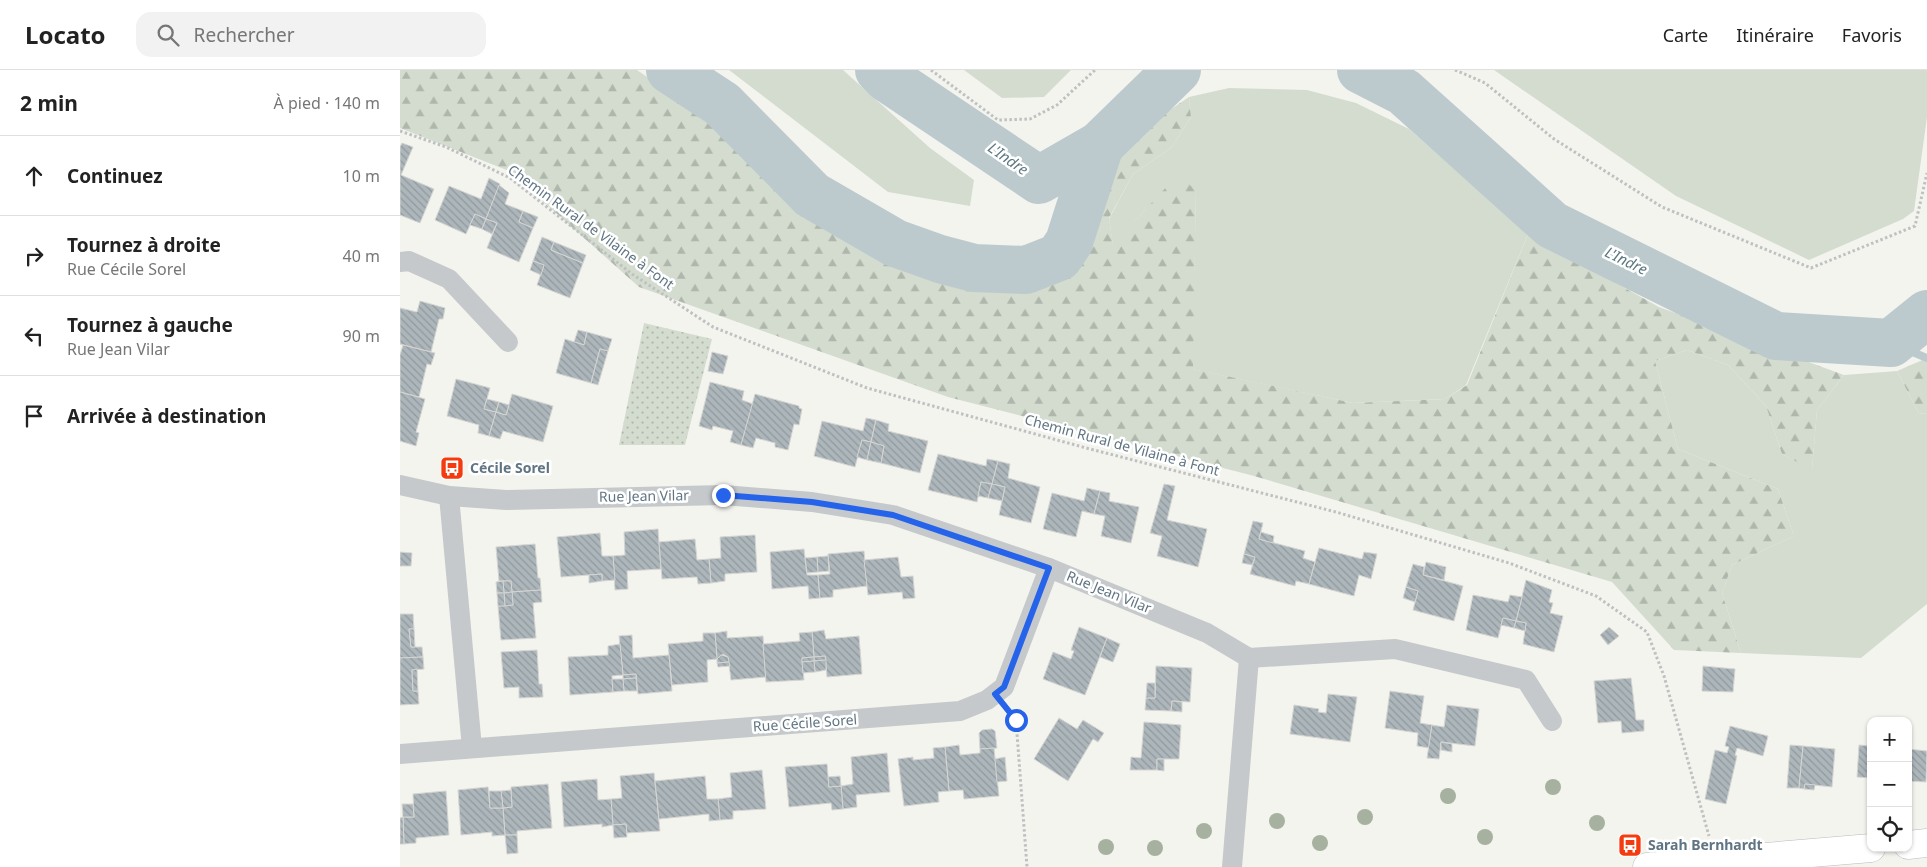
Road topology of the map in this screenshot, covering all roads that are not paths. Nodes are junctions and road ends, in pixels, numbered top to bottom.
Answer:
1 (400, 262) edge
2 (508, 342) dead end
3 (400, 485) edge
4 (449, 496) junction
5 (1049, 568) junction
6 (1249, 658) junction
7 (1552, 721) dead end
8 (472, 748) junction
9 (400, 754) edge
10 (1927, 843) edge
11 (1912, 845) edge
12 (1867, 848) edge
13 (1232, 867) edge
14 (1648, 867) edge

1 - 2 street
3 - 4 street, Rue Jean Vilar
4 - 5 street, Rue Jean Vilar
4 - 8 street
5 - 6 street, Rue Jean Vilar
5 - 8 street, Rue Cécile Sorel
6 - 7 street
6 - 13 street
8 - 9 street, Rue Cécile Sorel
10 - 11 main road
12 - 14 main road

